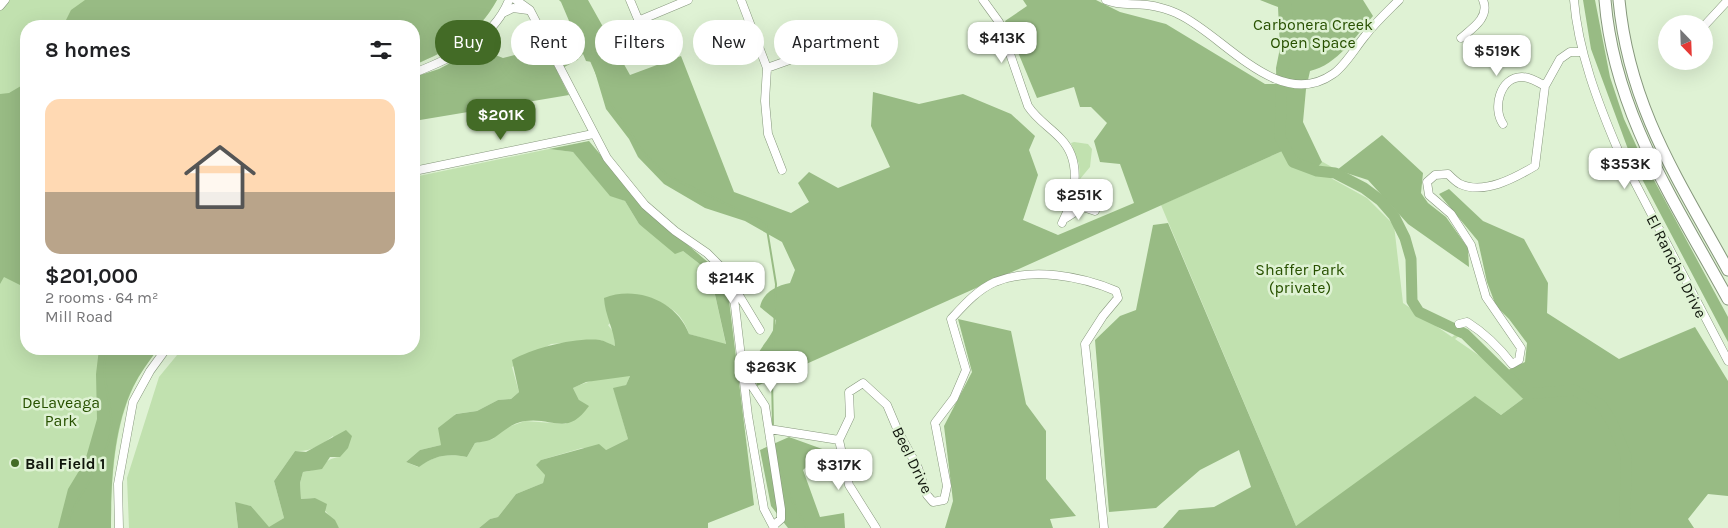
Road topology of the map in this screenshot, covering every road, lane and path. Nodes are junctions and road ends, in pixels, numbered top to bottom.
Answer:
1 (5, 0) edge
2 (510, 0) edge
3 (516, 0) edge
4 (526, 0) edge
5 (630, 0) edge
6 (688, 0) edge
7 (741, 0) edge
8 (983, 0) edge
9 (1106, 0) edge
10 (1399, 0) edge
11 (1483, 0) edge
12 (1574, 0) edge
13 (1605, 0) edge
14 (1618, 0) edge
15 (1625, 0) edge
16 (1728, 0) edge
17 (0, 6) edge
18 (530, 10) junction
19 (505, 12) junction
20 (1713, 16) edge
21 (638, 20) edge
22 (640, 20) edge
23 (1461, 38) dead end
24 (1624, 40) junction
25 (1583, 52) junction
26 (775, 65) edge
27 (767, 68) junction
28 (420, 70) edge
29 (1545, 86) junction
30 (1503, 124) dead end
31 (593, 134) junction
32 (420, 170) edge
33 (782, 170) dead end
34 (1074, 193) junction
35 (721, 267) junction
36 (1728, 270) edge
37 (1728, 299) edge
38 (1459, 324) dead end
39 (760, 330) dead end
40 (162, 355) edge
41 (1728, 361) edge
42 (744, 382) junction
43 (772, 431) junction
44 (839, 440) junction
45 (774, 527) edge
46 (119, 528) edge
47 (876, 528) edge
48 (1104, 528) edge

1 - 17 street
2 - 19 street
3 - 18 street
4 - 18 street
5 - 21 street
6 - 22 street
7 - 27 street
8 - 34 street
9 - 10 street
11 - 23 street
12 - 25 street, El Rancho Drive
13 - 37 highway
14 - 24 highway
15 - 24 highway
16 - 20 street
18 - 19 street
18 - 31 street
19 - 28 street
24 - 36 highway
25 - 29 street
25 - 41 street, El Rancho Drive
26 - 27 street
27 - 33 street
29 - 30 street
29 - 38 street
31 - 32 street
31 - 35 street
34 - 34 street
35 - 39 street
35 - 42 street
40 - 46 street
42 - 43 street
42 - 45 street
43 - 44 street
43 - 45 street
44 - 47 street
44 - 48 street, Beel Drive

